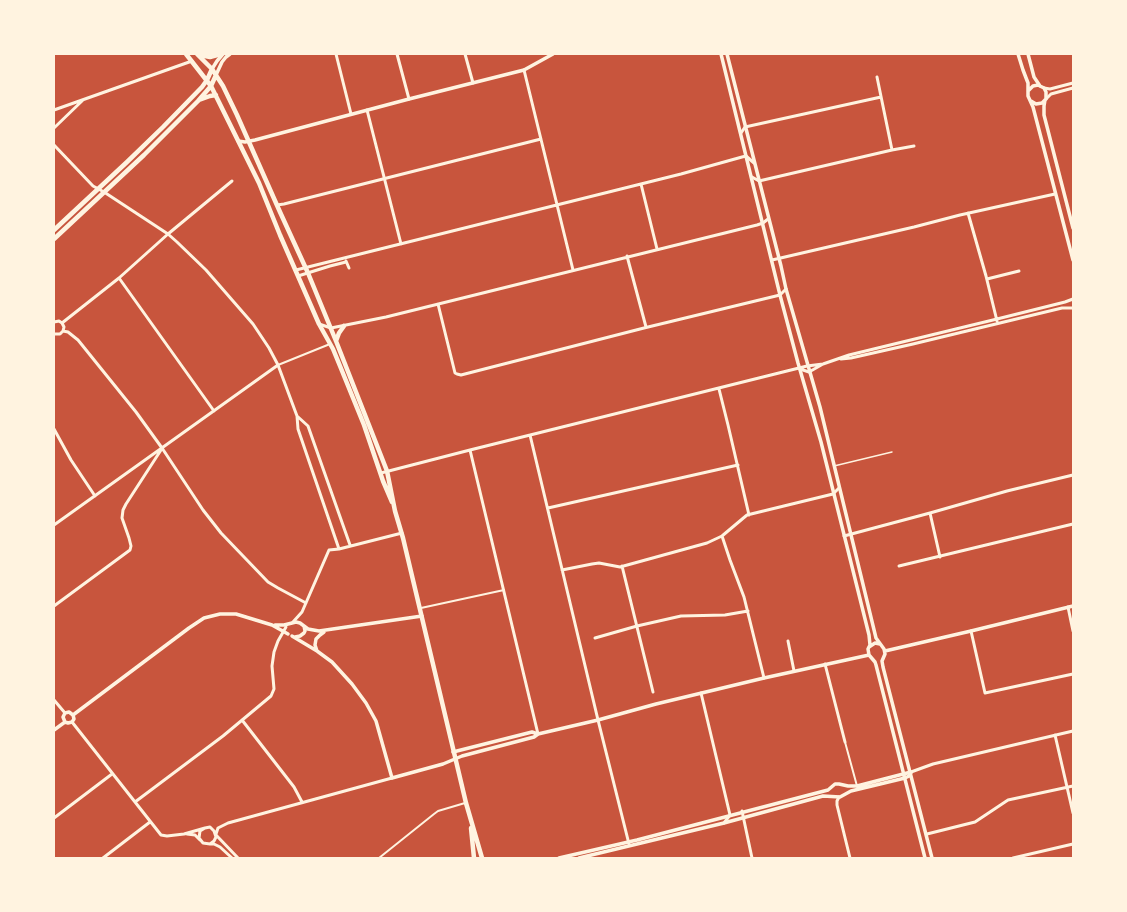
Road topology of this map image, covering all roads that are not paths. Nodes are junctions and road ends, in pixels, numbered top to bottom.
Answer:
1 (186, 54) edge
2 (198, 54) edge
3 (222, 54) edge
4 (230, 54) edge
5 (336, 54) edge
6 (397, 54) edge
7 (465, 54) edge
8 (553, 54) edge
9 (721, 54) edge
10 (727, 54) edge
11 (1018, 54) edge
12 (1028, 54) edge
13 (547, 56) edge
14 (192, 61) junction
15 (212, 69) junction
16 (524, 70) junction
17 (216, 75) junction
18 (877, 77) dead end
19 (207, 80) junction
20 (473, 83) junction
21 (1073, 83) edge
22 (211, 86) junction
23 (1042, 87) junction
24 (1073, 88) edge
25 (1028, 92) junction
26 (216, 95) junction
27 (881, 97) junction
28 (84, 99) junction
29 (409, 99) junction
30 (1045, 99) junction
31 (1030, 100) junction
32 (198, 101) junction
33 (54, 110) edge
34 (367, 110) junction
35 (351, 114) junction
36 (745, 127) junction
37 (54, 128) edge
38 (741, 133) junction
39 (541, 139) junction
40 (238, 141) junction
41 (249, 141) junction
42 (54, 145) edge
43 (914, 146) dead end
44 (892, 150) junction
45 (746, 156) junction
46 (754, 163) junction
47 (752, 177) junction
48 (385, 179) junction
49 (232, 181) dead end
50 (759, 181) junction
51 (641, 184) junction
52 (98, 188) junction
53 (104, 192) junction
54 (1055, 194) junction
55 (557, 204) junction
56 (277, 205) junction
57 (968, 213) junction
58 (768, 218) junction
59 (763, 223) junction
60 (1073, 228) edge
61 (54, 230) edge
62 (168, 234) junction
63 (54, 239) edge
64 (402, 244) junction
65 (657, 249) junction
66 (627, 256) junction
67 (345, 258) junction
68 (778, 258) junction
69 (772, 260) junction
70 (1073, 260) edge
71 (346, 262) junction
72 (306, 267) junction
73 (349, 268) dead end
74 (296, 270) junction
75 (573, 270) junction
76 (1020, 271) dead end
77 (308, 273) junction
78 (298, 276) junction
79 (119, 278) junction
80 (987, 279) junction
81 (786, 290) junction
82 (780, 295) junction
83 (1073, 299) edge
84 (438, 304) junction
85 (1073, 308) edge
86 (997, 319) junction
87 (54, 322) edge
88 (62, 323) junction
89 (319, 324) junction
90 (998, 324) junction
91 (344, 326) junction
92 (646, 327) junction
93 (331, 328) junction
94 (63, 330) junction
95 (54, 334) edge
96 (336, 341) junction
97 (330, 344) junction
98 (833, 360) junction
99 (823, 364) junction
100 (278, 365) junction
101 (807, 366) junction
102 (800, 368) junction
103 (809, 372) junction
104 (719, 389) junction
105 (214, 411) junction
106 (297, 416) junction
107 (54, 429) edge
108 (530, 435) junction
109 (162, 448) junction
110 (470, 450) junction
111 (892, 452) dead end
112 (738, 465) junction
113 (834, 466) junction
114 (387, 471) junction
115 (381, 473) junction
116 (1073, 475) edge
117 (839, 488) junction
118 (833, 494) junction
119 (95, 496) junction
120 (548, 508) junction
121 (395, 511) junction
122 (930, 513) junction
123 (749, 515) junction
124 (1073, 524) edge
125 (54, 525) edge
126 (402, 533) junction
127 (851, 534) junction
128 (722, 536) junction
129 (844, 536) junction
130 (350, 546) junction
131 (339, 549) junction
132 (940, 557) junction
133 (622, 566) junction
134 (899, 566) dead end
135 (562, 570) junction
136 (504, 590) junction
137 (306, 603) junction
138 (54, 606) edge
139 (1073, 606) edge
140 (1068, 608) junction
141 (420, 609) junction
142 (748, 611) junction
143 (302, 612) junction
144 (422, 616) junction
145 (289, 624) junction
146 (272, 625) junction
147 (303, 626) junction
148 (637, 626) junction
149 (284, 631) junction
150 (326, 631) junction
151 (971, 631) junction
152 (1073, 631) edge
153 (290, 635) junction
154 (595, 638) dead end
155 (788, 642) dead end
156 (880, 644) junction
157 (870, 647) junction
158 (317, 651) junction
159 (885, 651) junction
160 (869, 655) junction
161 (883, 656) junction
162 (873, 659) junction
163 (825, 664) junction
164 (794, 671) junction
165 (1073, 674) edge
166 (764, 678) junction
167 (653, 692) dead end
168 (700, 693) junction
169 (54, 700) edge
170 (65, 713) junction
171 (73, 715) junction
172 (242, 720) junction
173 (598, 720) junction
174 (65, 722) junction
175 (72, 722) junction
176 (54, 730) edge
177 (1073, 731) edge
178 (538, 734) junction
179 (1055, 735) junction
180 (845, 742) joint
181 (454, 752) junction
182 (455, 758) junction
183 (911, 772) junction
184 (904, 773) junction
185 (112, 774) junction
186 (392, 778) junction
187 (905, 778) junction
188 (841, 785) junction
189 (857, 786) junction
190 (1073, 786) edge
191 (832, 787) junction
192 (1067, 788) junction
193 (843, 795) junction
194 (834, 797) junction
195 (839, 797) junction
196 (135, 802) junction
197 (302, 802) junction
198 (466, 803) junction
199 (742, 811) junction
200 (1073, 813) edge
201 (730, 815) junction
202 (54, 818) edge
203 (470, 818) junction
204 (744, 818) junction
205 (150, 822) junction
206 (724, 823) junction
207 (205, 828) junction
208 (184, 834) junction
209 (927, 834) junction
210 (216, 835) junction
211 (200, 840) junction
212 (629, 842) junction
213 (211, 844) junction
214 (1073, 844) edge
215 (630, 846) junction
216 (597, 856) edge
217 (102, 858) edge
218 (232, 858) edge
219 (238, 858) edge
220 (379, 858) edge
221 (474, 858) edge
222 (482, 858) edge
223 (559, 858) edge
224 (579, 858) edge
225 (752, 858) edge
226 (850, 858) edge
227 (925, 858) edge
228 (932, 858) edge
229 (1013, 858) edge

1 - 14 main road
2 - 3 main road
2 - 15 main road
3 - 15 street
4 - 17 street
5 - 35 street
6 - 29 street
7 - 20 street
8 - 13 street
9 - 38 street
10 - 36 street
11 - 25 street
12 - 23 street
13 - 16 street
14 - 19 main road
14 - 28 street
15 - 17 main road
15 - 19 main road
16 - 20 street
16 - 39 street
17 - 22 main road
17 - 41 main road
18 - 27 street
19 - 22 main road
19 - 52 main road
20 - 29 street
21 - 23 street
22 - 26 main road
22 - 32 main road
23 - 25 street
23 - 30 street
24 - 30 street
25 - 31 street
26 - 32 main road
26 - 40 main road
27 - 36 street
27 - 44 street
28 - 33 street
28 - 37 street
29 - 34 street
30 - 31 street
30 - 60 street
31 - 54 street
32 - 53 main road
34 - 35 street
34 - 48 street
35 - 41 street
36 - 38 street
36 - 46 street
38 - 45 street
39 - 48 street
39 - 55 street
40 - 41 street
40 - 74 main road
41 - 56 main road
42 - 52 street
43 - 44 street
44 - 50 street
45 - 46 street
45 - 47 street
45 - 51 street
46 - 50 street
47 - 50 street
47 - 59 street
48 - 56 street
48 - 64 street
49 - 62 street
50 - 58 street
51 - 55 street
51 - 65 street
52 - 53 street
52 - 61 main road
53 - 62 street
53 - 63 main road
54 - 57 street
54 - 70 street
55 - 64 street
55 - 75 street
56 - 72 main road
57 - 68 street
57 - 80 street
58 - 59 street
58 - 68 street
59 - 65 street
59 - 69 street
62 - 79 street
62 - 100 street
64 - 67 street
65 - 66 street
66 - 75 street
66 - 92 street
67 - 71 street
67 - 72 street
68 - 69 street
68 - 81 street
69 - 82 street
71 - 73 street
71 - 77 street
72 - 74 street
72 - 77 main road
74 - 78 main road
75 - 84 street
76 - 80 street
77 - 78 street
77 - 93 main road
78 - 89 main road
79 - 88 street
79 - 105 street
80 - 86 street
81 - 82 street
81 - 101 street
82 - 92 street
82 - 102 street
83 - 86 street
84 - 91 street
84 - 92 street
85 - 90 street
86 - 90 street
86 - 98 street
87 - 88 street
88 - 94 street
89 - 93 street
89 - 97 main road
90 - 98 street
91 - 93 street
91 - 96 main road
93 - 96 main road
94 - 95 street
94 - 109 street
96 - 114 main road
97 - 100 street
97 - 115 main road
98 - 99 street
99 - 101 street
99 - 103 street
100 - 105 street
100 - 106 street
101 - 102 street
101 - 103 street
102 - 103 street
102 - 104 street
102 - 118 street
103 - 113 street
104 - 108 street
104 - 112 street
105 - 109 street
106 - 130 street
106 - 131 street
107 - 119 street
108 - 110 street
108 - 120 street
109 - 119 street
109 - 137 street
109 - 138 street
110 - 114 street
110 - 136 street
111 - 113 lane
112 - 120 street
112 - 123 street
113 - 117 street
114 - 115 street
114 - 121 main road
115 - 121 main road
116 - 122 street
117 - 118 street
117 - 127 street
118 - 123 street
118 - 129 street
119 - 125 street
120 - 135 street
121 - 126 main road
122 - 127 street
122 - 132 street
123 - 128 street
124 - 132 street
126 - 130 street
126 - 141 main road
127 - 129 street
127 - 156 street
128 - 133 street
128 - 142 street
129 - 157 street
130 - 131 street
131 - 137 street
132 - 134 street
133 - 135 street
133 - 148 street
135 - 173 street
136 - 141 street
136 - 178 street
137 - 143 street
139 - 140 street
140 - 151 street
140 - 152 street
141 - 144 main road
142 - 148 street
142 - 166 street
143 - 145 street
143 - 147 street
144 - 150 street
144 - 181 main road
145 - 146 street
145 - 147 street
145 - 149 street
145 - 153 street
146 - 149 street
146 - 171 street
147 - 150 street
147 - 153 street
148 - 154 street
148 - 167 street
149 - 153 street
149 - 172 street
150 - 158 street
151 - 159 street
151 - 165 street
153 - 158 street
155 - 164 street
156 - 157 street
156 - 159 street
157 - 160 street
158 - 186 street
159 - 161 street
160 - 162 street
160 - 163 street
161 - 162 street
161 - 183 street
162 - 184 street
163 - 164 street
163 - 180 street
164 - 166 street
166 - 168 street
168 - 173 street
168 - 201 street
169 - 170 street
170 - 171 street
170 - 174 street
171 - 175 street
172 - 196 street
172 - 197 street
173 - 178 street
173 - 212 street
174 - 175 street
174 - 176 street
175 - 185 street
177 - 179 street
178 - 181 street
178 - 182 street
179 - 183 street
179 - 192 street
180 - 189 street
181 - 182 main road
182 - 186 street
182 - 198 main road
183 - 184 street
183 - 187 street
183 - 209 street
184 - 187 street
184 - 189 street
185 - 196 street
185 - 202 street
186 - 197 street
187 - 193 street
187 - 227 street
188 - 189 street
188 - 191 street
188 - 193 street
190 - 192 street
191 - 194 street
191 - 199 street
192 - 200 street
192 - 209 street
193 - 195 street
194 - 195 street
194 - 204 street
195 - 226 street
196 - 205 street
197 - 210 street
198 - 203 main road
198 - 220 street
199 - 201 street
199 - 204 street
201 - 206 street
201 - 212 street
203 - 221 main road
203 - 222 main road
204 - 206 street
204 - 225 street
205 - 208 street
205 - 217 street
206 - 215 street
207 - 208 street
207 - 210 street
207 - 211 street
208 - 211 street
209 - 228 street
210 - 213 street
210 - 219 street
211 - 213 street
212 - 215 street
212 - 223 street
213 - 218 street
214 - 229 street
215 - 216 street
216 - 224 street

